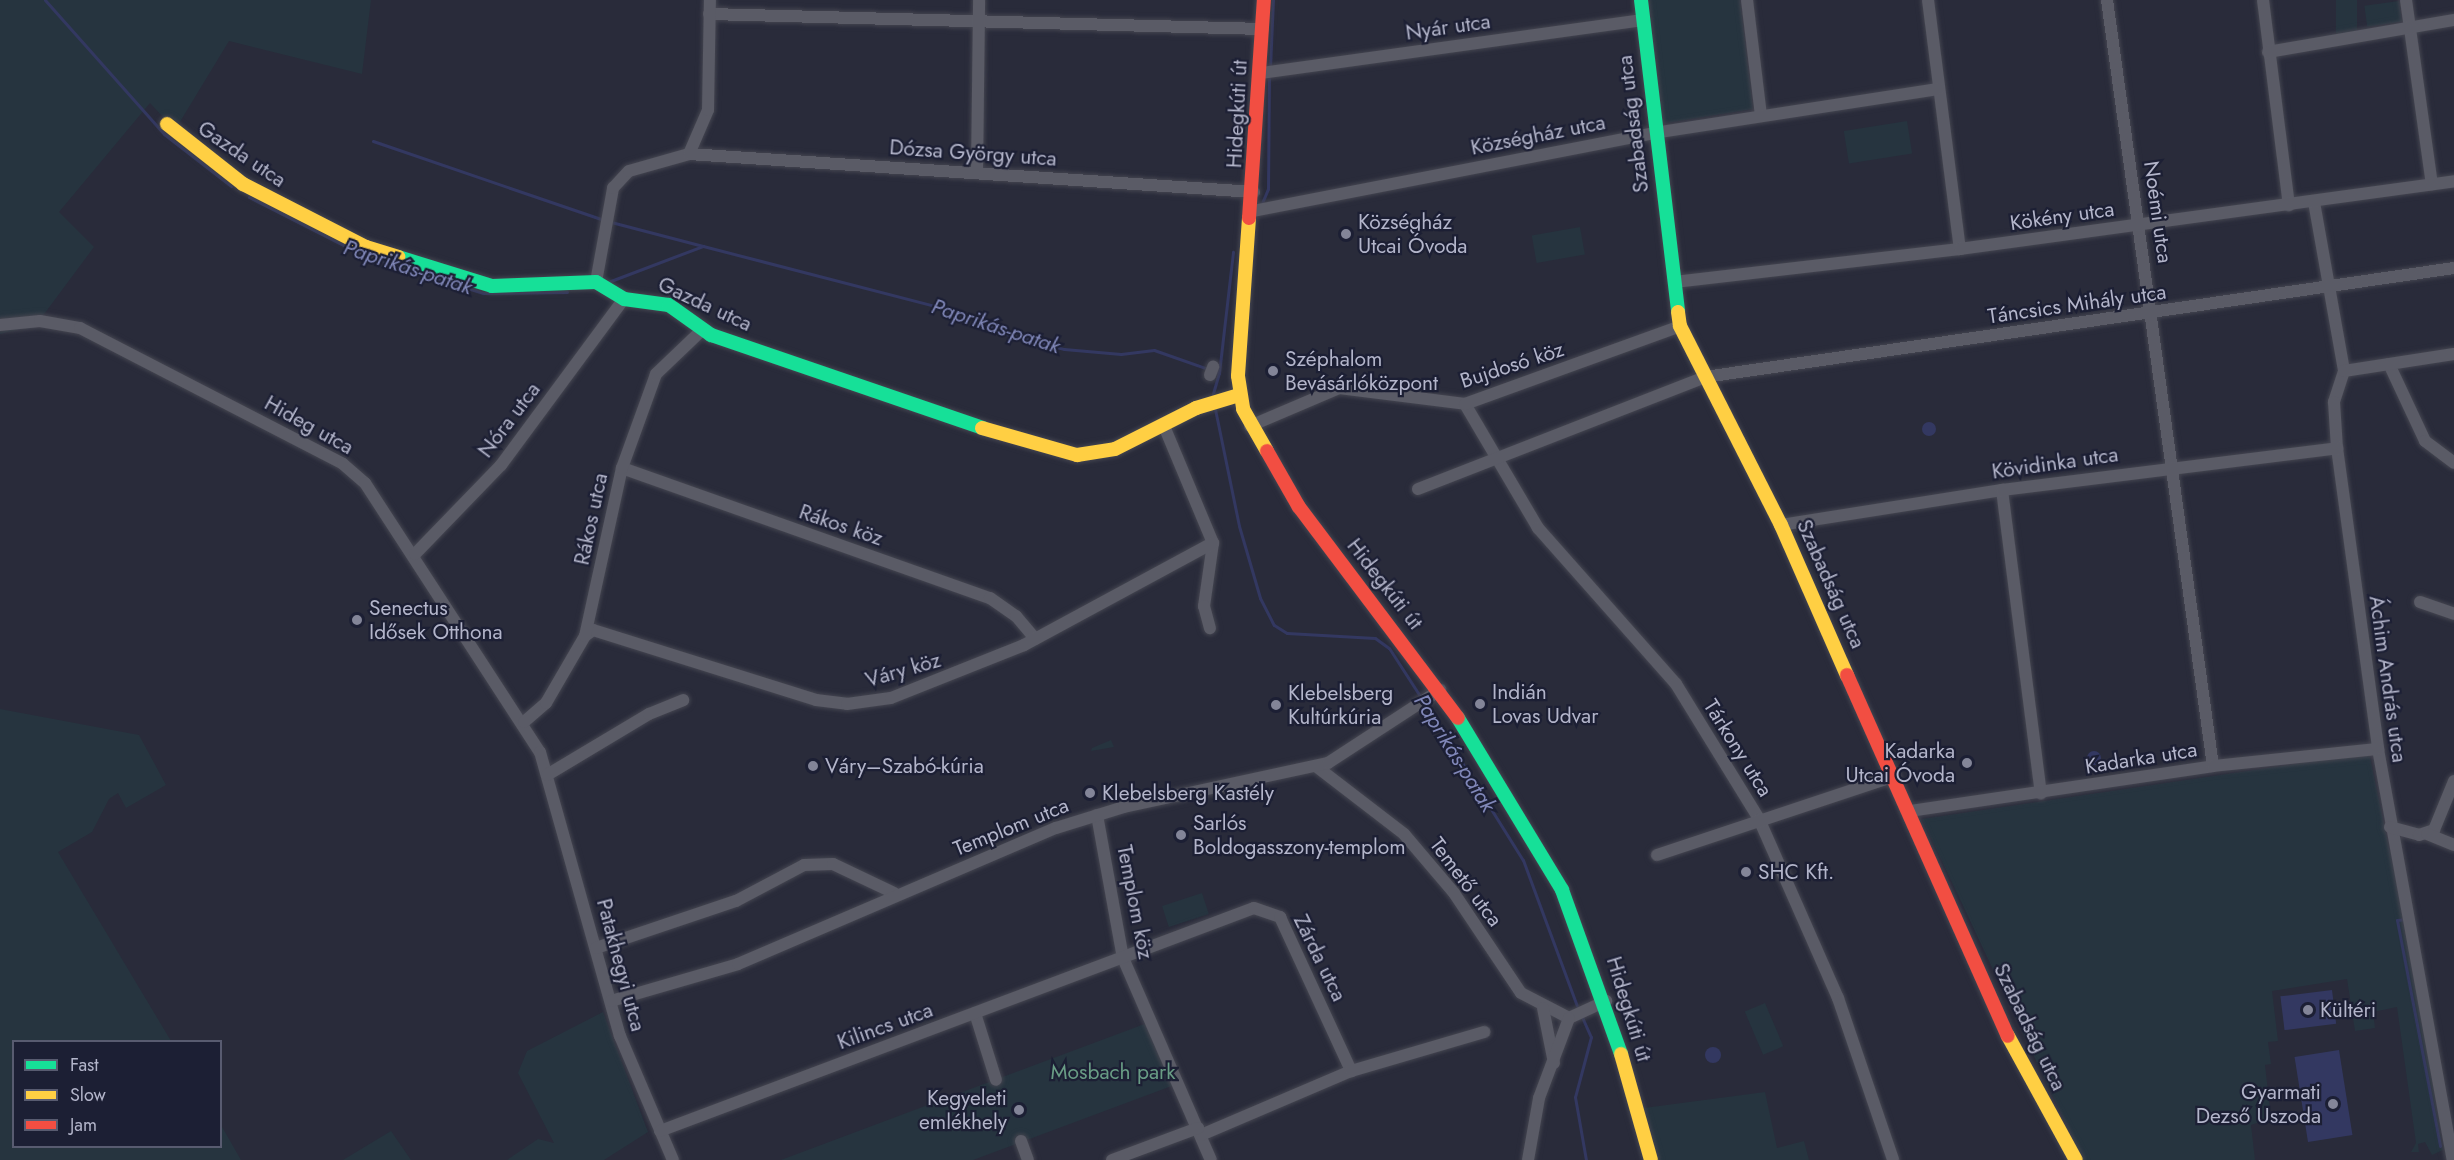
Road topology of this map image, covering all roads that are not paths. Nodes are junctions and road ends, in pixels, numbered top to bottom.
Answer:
1 (710, 0) edge
2 (979, 0) edge
3 (1264, 0) edge
4 (1641, 0) edge
5 (1747, 0) edge
6 (1928, 0) edge
7 (2107, 0) edge
8 (2263, 0) edge
9 (2406, 0) edge
10 (709, 14) junction
11 (1642, 20) junction
12 (2454, 20) edge
13 (978, 24) junction
14 (2413, 27) junction
15 (1263, 29) junction
16 (2268, 52) junction
17 (1266, 72) junction
18 (1939, 89) junction
19 (1761, 115) junction
20 (167, 124) dead end
21 (1654, 133) junction
22 (689, 154) junction
23 (977, 172) junction
24 (2454, 181) edge
25 (2432, 184) junction
26 (1254, 192) junction
27 (2314, 202) junction
28 (2289, 205) junction
29 (1253, 211) junction
30 (2141, 225) junction
31 (1960, 249) junction
32 (2454, 268) edge
33 (1674, 282) junction
34 (601, 285) junction
35 (2328, 288) junction
36 (624, 299) junction
37 (2151, 313) junction
38 (0, 325) edge
39 (1680, 327) junction
40 (702, 330) junction
41 (2454, 354) edge
42 (2389, 364) junction
43 (2344, 371) junction
44 (1705, 377) junction
45 (1239, 395) junction
46 (1465, 404) junction
47 (1164, 426) junction
48 (1250, 426) junction
49 (2337, 448) junction
50 (1492, 458) junction
51 (2454, 463) edge
52 (2170, 466) junction
53 (622, 468) junction
54 (1418, 489) dead end
55 (2002, 490) junction
56 (1781, 525) junction
57 (1213, 543) junction
58 (415, 554) junction
59 (2420, 602) dead end
60 (2454, 614) edge
61 (1210, 628) dead end
62 (585, 636) junction
63 (1035, 639) junction
64 (1436, 693) junction
65 (683, 700) dead end
66 (524, 722) junction
67 (2378, 749) junction
68 (2213, 766) junction
69 (1317, 767) junction
70 (548, 775) junction
71 (1894, 776) junction
72 (2454, 781) edge
73 (2041, 794) junction
74 (1910, 811) junction
75 (1097, 815) junction
76 (1759, 819) junction
77 (2390, 827) junction
78 (2427, 834) junction
79 (2454, 845) edge
80 (1657, 855) dead end
81 (894, 893) junction
82 (596, 948) junction
83 (1123, 958) junction
84 (611, 1001) junction
85 (1606, 1001) junction
86 (1543, 1008) junction
87 (975, 1013) junction
88 (1577, 1014) junction
89 (1484, 1032) dead end
90 (1554, 1063) junction
91 (1350, 1071) junction
92 (996, 1080) dead end
93 (660, 1131) junction
94 (1199, 1132) junction
95 (1021, 1141) dead end
96 (2453, 1158) edge
97 (674, 1160) edge
98 (1028, 1160) edge
99 (1112, 1160) edge
100 (1212, 1160) edge
101 (1528, 1160) edge
102 (1651, 1160) edge
103 (1893, 1160) edge
104 (2076, 1160) edge

1 - 10 street
2 - 13 street
3 - 15 street, Hidegkúti út
4 - 11 street, Szabadság utca
5 - 19 street
6 - 18 street
7 - 30 street, Noémi utca
8 - 16 street
9 - 14 street
10 - 13 street
10 - 22 street
11 - 17 street, Nyár utca
11 - 21 street, Szabadság utca
12 - 14 street
13 - 15 street
13 - 23 street
14 - 16 street
14 - 25 street
15 - 17 street, Hidegkúti út
16 - 28 street
17 - 26 street, Hidegkúti út
18 - 19 street, Községház utca
18 - 31 street
19 - 21 street, Községház utca
20 - 34 street, Gazda utca
21 - 29 street, Községház utca
21 - 33 street, Szabadság utca
22 - 23 street, Dózsa György utca
22 - 34 street, Dózsa György utca
23 - 26 street, Dózsa György utca
24 - 25 street, Kökény utca
25 - 27 street, Kökény utca
26 - 29 street, Hidegkúti út
27 - 28 street, Kökény utca
27 - 35 street, Áchim András utca
28 - 30 street, Kökény utca
29 - 45 street, Hidegkúti út
30 - 31 street, Kökény utca
30 - 37 street, Noémi utca
31 - 33 street, Kökény utca
32 - 35 street, Táncsics Mihály utca
33 - 39 street, Szabadság utca
34 - 36 street, Gazda utca
35 - 37 street, Táncsics Mihály utca
35 - 43 street, Áchim András utca
36 - 40 street, Gazda utca
36 - 58 street, Nóra utca
37 - 44 street, Táncsics Mihály utca
37 - 52 street, Noémi utca
38 - 58 street, Hideg utca
39 - 44 street, Szabadság utca
39 - 46 street, Bujdosó köz
40 - 47 street, Gazda utca
40 - 53 street, Rákos utca
41 - 42 street
42 - 43 street
42 - 51 street
43 - 49 street, Áchim András utca
44 - 50 street, Táncsics Mihály utca
44 - 56 street, Szabadság utca
45 - 47 street, Gazda utca
45 - 48 street, Hidegkúti út
46 - 48 street, Bujdosó köz
46 - 50 street, Tárkony utca
47 - 57 street
48 - 64 street, Hidegkúti út
49 - 52 street, Kövidinka utca
49 - 67 street, Áchim András utca
50 - 54 street, Táncsics Mihály utca
50 - 76 street, Tárkony utca
52 - 55 street, Kövidinka utca
52 - 68 street, Noémi utca
53 - 62 street, Rákos utca
53 - 63 street, Rákos köz
55 - 56 street, Kövidinka utca
55 - 73 street
56 - 71 street, Szabadság utca
57 - 61 street
57 - 63 street, Váry köz
58 - 66 street, Hideg utca
59 - 60 street
62 - 63 street, Váry köz
62 - 66 street, Rákos utca
64 - 69 street, Templom utca
64 - 85 street, Hidegkúti út
65 - 70 street
66 - 70 street, Patakhegyi utca
67 - 68 street, Kadarka utca
67 - 77 street, Áchim András utca
68 - 73 street, Kadarka utca
69 - 75 street, Templom utca
69 - 86 street, Temető utca
70 - 82 street, Patakhegyi utca
71 - 74 street, Szabadság utca
71 - 76 street
72 - 78 street
73 - 74 street, Kadarka utca
74 - 104 street, Szabadság utca
75 - 81 street, Templom utca
75 - 83 street, Templom köz
76 - 80 street
76 - 103 street, Tárkony utca
77 - 78 street
77 - 96 street, Áchim András utca
78 - 79 street
81 - 82 street
81 - 84 street, Templom utca
82 - 84 street, Patakhegyi utca
83 - 87 street, Kilincs utca
83 - 91 street, Zárda utca
83 - 94 street, Templom köz
84 - 93 street, Patakhegyi utca
85 - 88 street
85 - 102 street, Hidegkúti út
86 - 88 street, Temető utca
86 - 90 street
87 - 92 street
87 - 93 street, Kilincs utca
88 - 90 street
89 - 91 street
90 - 101 street
91 - 94 street
93 - 97 street, Patakhegyi utca
94 - 99 street
94 - 100 street, Templom köz
95 - 98 street

